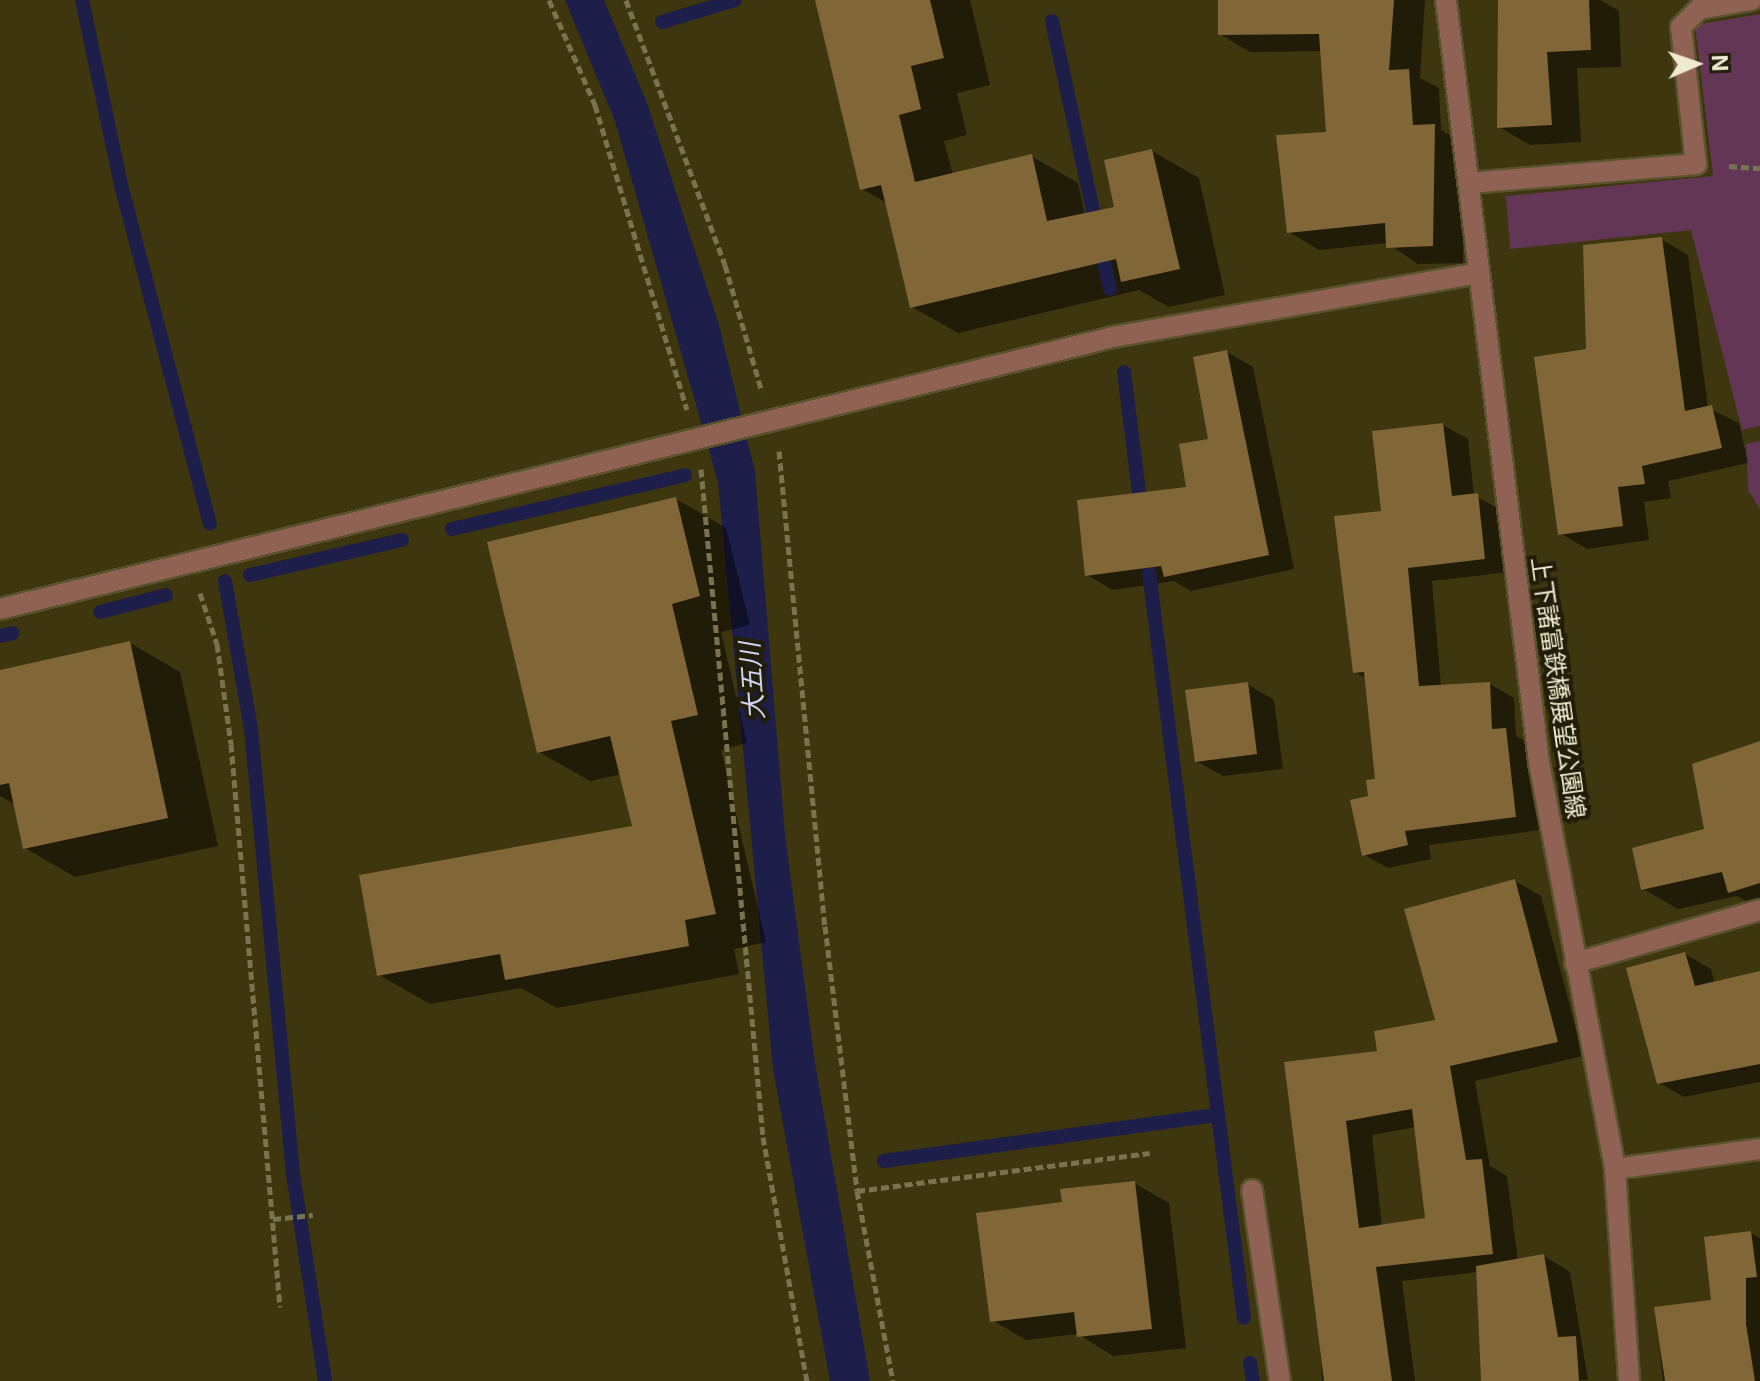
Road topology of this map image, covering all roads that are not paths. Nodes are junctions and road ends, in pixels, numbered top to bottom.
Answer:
1 (1446, 0) edge
2 (1751, 0) edge
3 (1470, 183) junction
4 (1478, 273) junction
5 (0, 609) edge
6 (1760, 910) edge
7 (1575, 963) junction
8 (1760, 1149) edge
9 (1615, 1169) junction
10 (1252, 1190) dead end
11 (1280, 1381) edge
12 (1629, 1381) edge

1 - 3 street, 上下諸富鉄橋展望公園線
2 - 3 street
3 - 4 street, 上下諸富鉄橋展望公園線
4 - 5 street
4 - 7 street, 上下諸富鉄橋展望公園線
6 - 7 street
7 - 9 street, 上下諸富鉄橋展望公園線
8 - 9 street
9 - 12 street, 上下諸富鉄橋展望公園線
10 - 11 street

